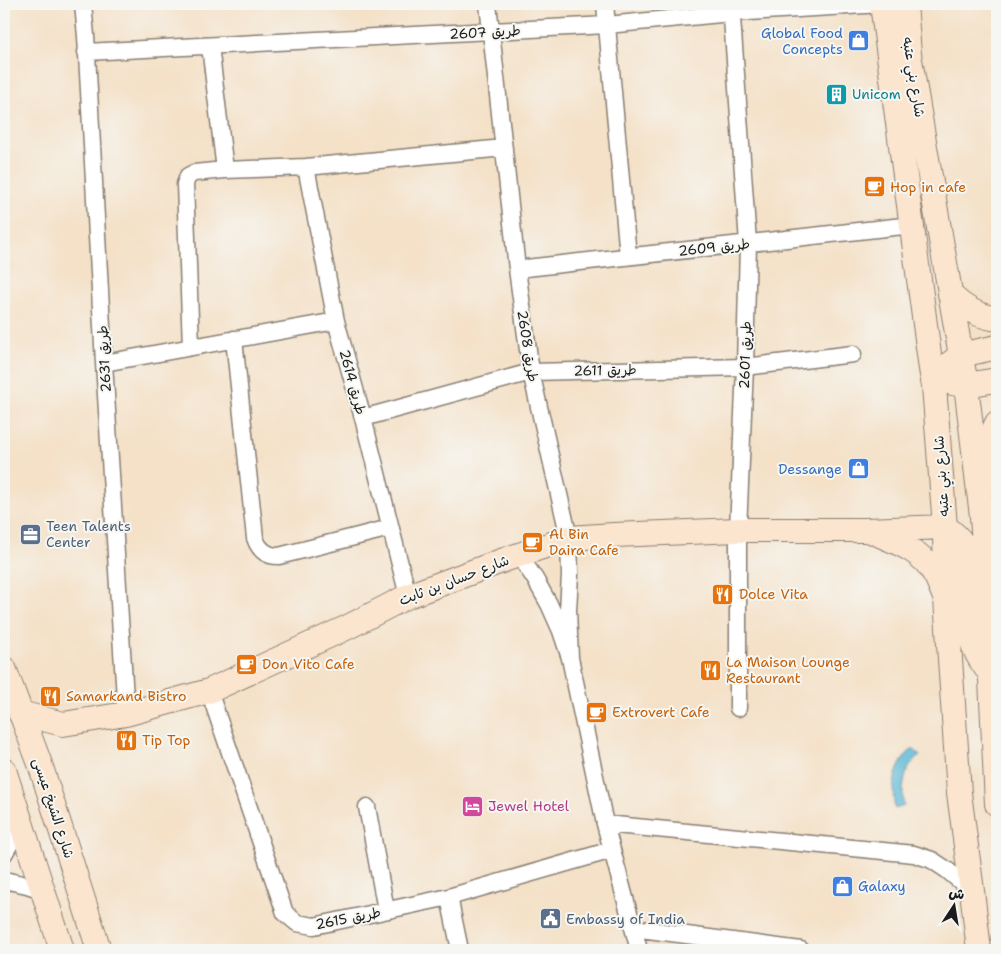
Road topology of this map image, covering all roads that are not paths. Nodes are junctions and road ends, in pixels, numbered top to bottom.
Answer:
1 (82, 4) edge
2 (488, 4) edge
3 (605, 4) edge
4 (882, 4) edge
5 (905, 4) edge
6 (731, 8) edge
7 (607, 25) junction
8 (491, 31) junction
9 (210, 46) junction
10 (86, 52) junction
11 (504, 148) junction
12 (306, 167) junction
13 (225, 170) junction
14 (912, 225) junction
15 (748, 243) junction
16 (628, 256) junction
17 (517, 269) junction
18 (950, 294) junction
19 (997, 319) edge
20 (336, 321) junction
21 (234, 338) junction
22 (190, 346) junction
23 (997, 346) edge
24 (853, 354) dead end
25 (961, 355) junction
26 (104, 363) junction
27 (745, 367) junction
28 (531, 372) junction
29 (935, 379) junction
30 (997, 380) edge
31 (966, 385) junction
32 (363, 418) junction
33 (997, 423) edge
34 (982, 516) junction
35 (945, 527) junction
36 (390, 528) junction
37 (738, 530) junction
38 (866, 530) junction
39 (569, 538) junction
40 (519, 555) junction
41 (408, 596) junction
42 (946, 599) junction
43 (570, 658) junction
44 (4, 668) edge
45 (990, 674) junction
46 (210, 691) junction
47 (738, 708) dead end
48 (20, 713) junction
49 (126, 714) junction
50 (63, 724) junction
51 (35, 749) junction
52 (4, 770) edge
53 (997, 804) edge
54 (367, 807) dead end
55 (960, 807) junction
56 (997, 811) edge
57 (19, 820) junction
58 (604, 824) junction
59 (612, 850) junction
60 (4, 854) edge
61 (4, 880) edge
62 (42, 890) junction
63 (972, 891) junction
64 (448, 897) junction
65 (386, 910) junction
66 (633, 928) junction
67 (975, 947) edge
68 (62, 950) edge
69 (99, 950) edge
70 (460, 950) edge
71 (638, 950) edge
72 (801, 950) edge

1 - 10 street, طريق 2631
2 - 8 street, طريق 2608
3 - 7 street
4 - 6 street, طريق 2607
4 - 14 main road, شارع بني عتبه
5 - 18 main road, شارع بني عتبه
6 - 7 street, طريق 2607
6 - 15 street, طريق 2601
7 - 8 street, طريق 2607
7 - 16 street
8 - 9 street, طريق 2607
8 - 11 street, طريق 2608
9 - 10 street, طريق 2607
9 - 13 street
10 - 26 street, طريق 2631
11 - 12 street
11 - 17 street, طريق 2608
12 - 13 street
12 - 20 street, طريق 2614
13 - 22 street
14 - 15 street, طريق 2609
14 - 29 main road, شارع بني عتبه
15 - 16 street, طريق 2609
15 - 27 street, طريق 2601
16 - 17 street, طريق 2609
17 - 28 street, طريق 2608
18 - 19 main road
18 - 25 main road, شارع بني عتبه
20 - 21 street
20 - 32 street, طريق 2614
21 - 22 street
21 - 36 street
22 - 26 street
23 - 25 main road
24 - 27 street, طريق 2611
25 - 29 main road
25 - 31 main road, شارع بني عتبه
26 - 49 street, طريق 2631
27 - 28 street, طريق 2611
27 - 37 street, طريق 2601
28 - 32 street, طريق 2611
28 - 39 street, طريق 2608
29 - 31 main road
29 - 35 main road, شارع بني عتبه
30 - 31 main road
31 - 34 main road, شارع بني عتبه
32 - 36 street, طريق 2614
33 - 34 main road
34 - 45 main road, شارع بني عتبه
35 - 38 main road, شارع حسان بن ثابت
35 - 42 main road, شارع بني عتبه
35 - 45 main road
36 - 41 street, طريق 2614
37 - 38 main road, شارع حسان بن ثابت
37 - 39 main road, شارع حسان بن ثابت
37 - 47 street, طريق 2601
38 - 42 main road, شارع حسان بن ثابت
39 - 40 main road, شارع حسان بن ثابت
39 - 43 street, طريق 2608
40 - 41 main road, شارع حسان بن ثابت
40 - 43 street, طريق 2608
41 - 46 main road, شارع حسان بن ثابت
42 - 55 main road, شارع بني عتبه
43 - 58 street, طريق 2608
44 - 48 main road, شارع الشيخ عيسى
45 - 53 main road, شارع بني عتبه
46 - 49 main road, شارع حسان بن ثابت
46 - 65 street, طريق 2615
48 - 50 main road, شارع حسان بن ثابت
48 - 51 main road, شارع الشيخ عيسى
49 - 50 main road, شارع حسان بن ثابت
50 - 51 main road
51 - 69 main road, شارع الشيخ عيسى
52 - 57 main road
54 - 65 street
55 - 56 main road
55 - 63 main road, شارع بني عتبه
57 - 60 street
57 - 62 main road
58 - 59 street, طريق 2608
58 - 63 street
59 - 64 street, طريق 2615
59 - 66 street, طريق 2608
61 - 62 street
62 - 68 main road
63 - 67 main road, شارع بني عتبه
64 - 65 street, طريق 2615
64 - 70 street
66 - 71 street, طريق 2608
66 - 72 street

